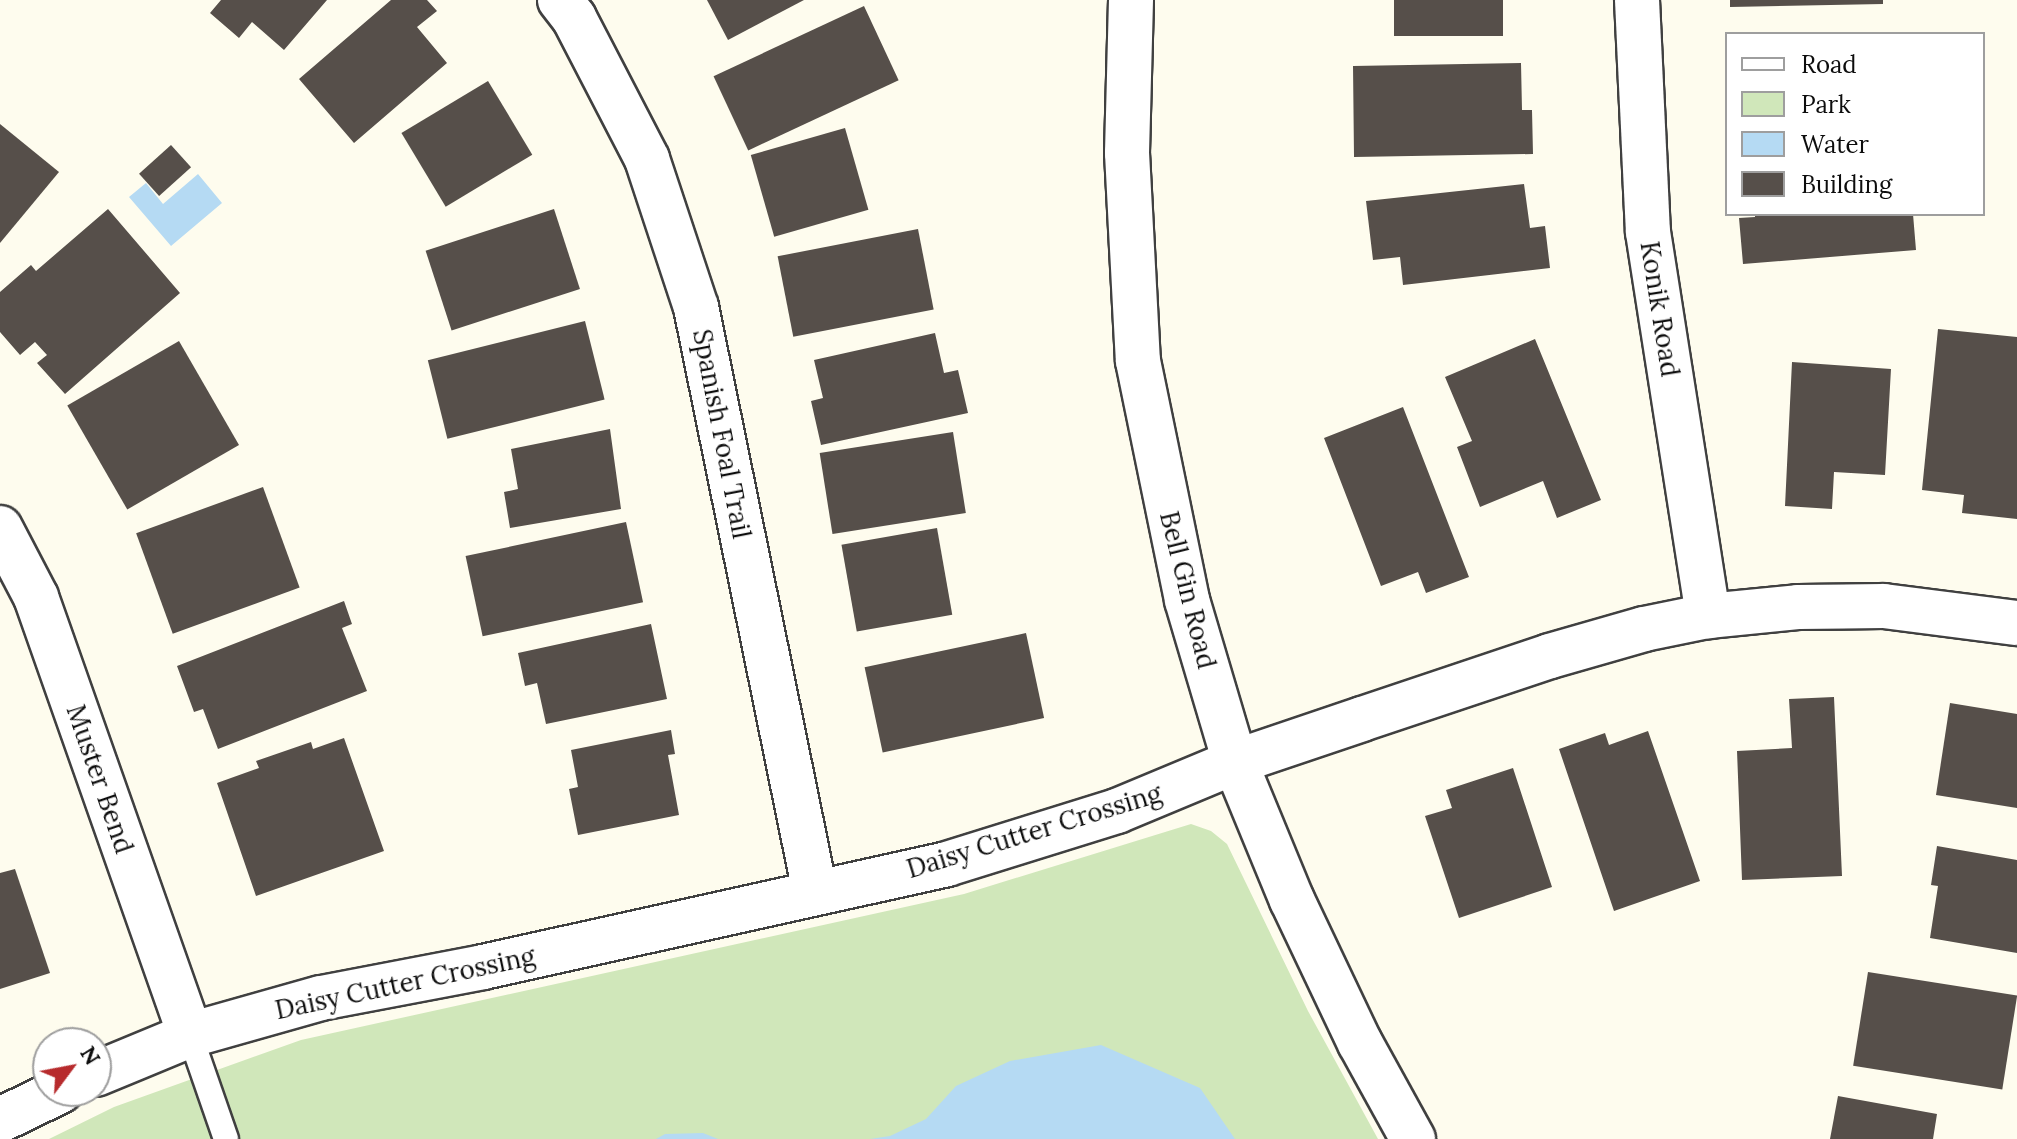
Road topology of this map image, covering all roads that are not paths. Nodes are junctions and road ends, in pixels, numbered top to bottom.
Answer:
1 (560, 0) edge
2 (1131, 0) edge
3 (1637, 0) edge
4 (0, 528) edge
5 (1708, 616) junction
6 (2017, 623) edge
7 (1235, 762) junction
8 (815, 892) junction
9 (190, 1035) junction
10 (112, 1067) edge
11 (32, 1105) edge
12 (0, 1120) edge
13 (226, 1139) edge
14 (1413, 1139) edge

1 - 8 street, Spanish Foal Trail
2 - 7 street, Bell Gin Road
3 - 5 street, Konik Road
4 - 9 street, Muster Bend
5 - 6 street, Daisy Cutter Crossing
5 - 7 street, Daisy Cutter Crossing
7 - 8 street, Daisy Cutter Crossing
7 - 14 street, Bell Gin Road
8 - 9 street, Daisy Cutter Crossing
9 - 10 street, Daisy Cutter Crossing
9 - 13 lane
11 - 12 street

